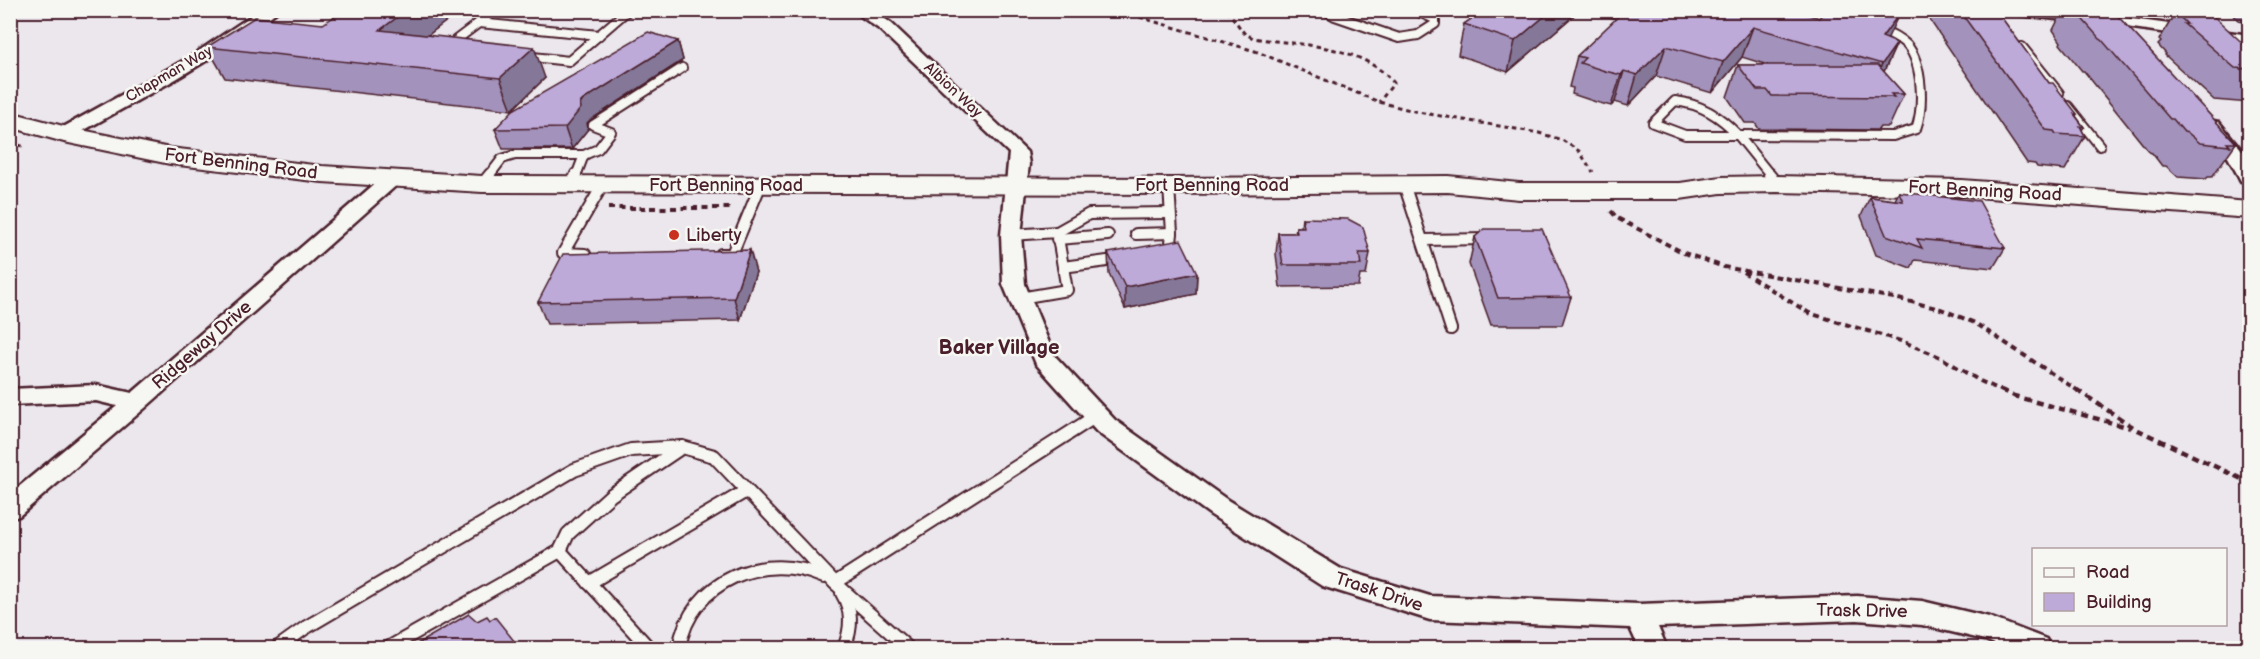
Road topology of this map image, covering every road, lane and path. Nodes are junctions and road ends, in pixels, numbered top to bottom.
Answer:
1 (271, 10) edge
2 (496, 10) edge
3 (621, 10) edge
4 (860, 10) edge
5 (1115, 10) edge
6 (1227, 10) edge
7 (1325, 10) edge
8 (1414, 10) edge
9 (2020, 10) edge
10 (628, 11) edge
11 (2101, 15) edge
12 (479, 23) junction
13 (1871, 26) edge
14 (599, 35) junction
15 (2120, 36) edge
16 (2250, 40) edge
17 (2019, 43) edge
18 (457, 49) edge
19 (513, 55) edge
20 (682, 68) dead end
21 (1379, 102) junction
22 (10, 119) edge
23 (2197, 120) edge
24 (64, 134) junction
25 (1739, 135) junction
26 (2100, 146) dead end
27 (584, 155) junction
28 (2249, 178) edge
29 (392, 179) junction
30 (482, 184) junction
31 (761, 184) junction
32 (1016, 184) junction
33 (1404, 184) junction
34 (1598, 184) junction
35 (1777, 184) junction
36 (572, 185) junction
37 (602, 186) junction
38 (1169, 186) junction
39 (2250, 210) edge
40 (1170, 213) junction
41 (1172, 233) junction
42 (1136, 234) dead end
43 (1011, 235) junction
44 (1108, 235) dead end
45 (1057, 236) junction
46 (1498, 239) edge
47 (1423, 240) junction
48 (597, 254) edge
49 (709, 254) edge
50 (1160, 255) edge
51 (1128, 259) edge
52 (1063, 267) junction
53 (1740, 270) junction
54 (1020, 298) junction
55 (1451, 329) dead end
56 (10, 397) edge
57 (137, 402) junction
58 (1096, 416) junction
59 (2136, 429) junction
60 (682, 447) junction
61 (2250, 483) edge
62 (746, 491) junction
63 (10, 509) edge
64 (560, 551) junction
65 (589, 583) junction
66 (835, 583) junction
67 (1639, 616) junction
68 (277, 648) edge
69 (388, 648) edge
70 (649, 648) edge
71 (679, 648) edge
72 (844, 648) edge
73 (908, 648) edge
74 (1653, 648) edge
75 (2036, 648) edge

1 - 24 street, Chapman Way
2 - 12 lane
3 - 10 lane
4 - 32 street, Albion Way
5 - 21 path
6 - 21 path
7 - 8 lane
9 - 11 street
10 - 14 lane
11 - 15 street
11 - 16 street
12 - 14 lane
12 - 18 lane
13 - 25 lane
14 - 19 lane
17 - 26 lane
20 - 27 lane
21 - 34 path
22 - 24 street, Fort Benning Road
23 - 28 street
24 - 29 street, Fort Benning Road
25 - 25 lane
25 - 35 lane
27 - 30 lane
27 - 36 lane
29 - 30 street, Fort Benning Road
29 - 57 street, Ridgeway Drive
30 - 36 street, Fort Benning Road
31 - 32 street, Fort Benning Road
31 - 37 street, Fort Benning Road
31 - 49 lane
32 - 38 street, Fort Benning Road
32 - 43 street, Trask Drive
33 - 34 street, Fort Benning Road
33 - 38 street, Fort Benning Road
33 - 47 lane
34 - 35 street, Fort Benning Road
34 - 53 path
35 - 39 street, Fort Benning Road
36 - 37 street, Fort Benning Road
37 - 48 lane
38 - 40 lane
40 - 41 lane
40 - 45 lane
41 - 42 lane
41 - 50 lane
43 - 45 lane
43 - 54 street, Trask Drive
44 - 45 lane
45 - 52 lane
46 - 47 lane
47 - 55 lane
51 - 52 lane
52 - 54 lane
53 - 59 path
53 - 59 path
54 - 58 street, Trask Drive
56 - 57 street
57 - 63 street, Ridgeway Drive
58 - 66 lane
58 - 67 street, Trask Drive
59 - 61 path
60 - 62 lane
60 - 64 lane
60 - 68 lane
62 - 65 lane
62 - 66 lane
64 - 65 lane
64 - 69 lane
65 - 70 lane
66 - 71 lane
66 - 72 lane
66 - 73 lane
67 - 74 street
67 - 75 street, Trask Drive

